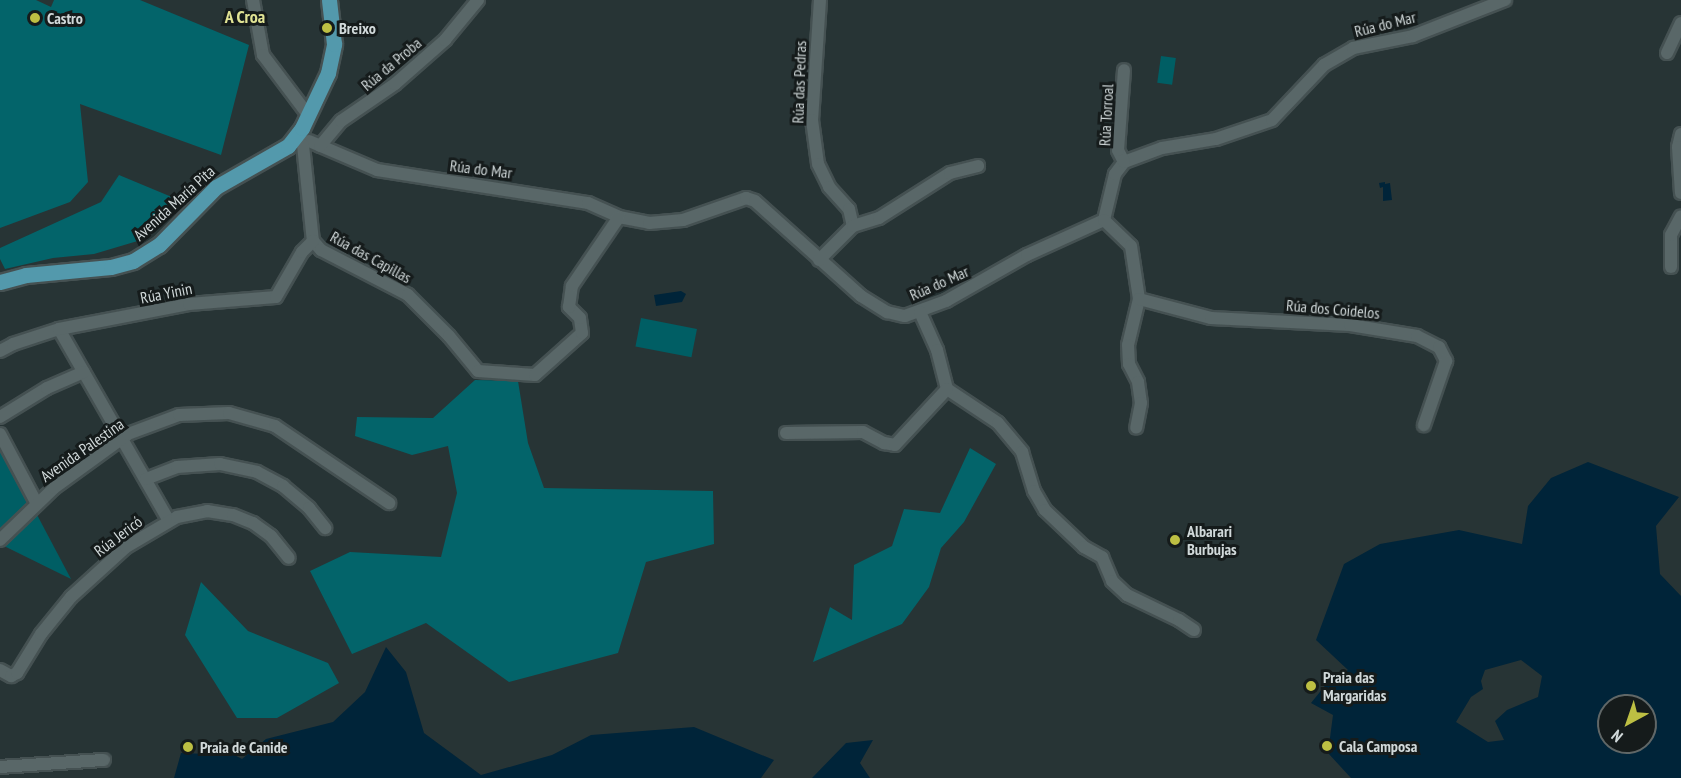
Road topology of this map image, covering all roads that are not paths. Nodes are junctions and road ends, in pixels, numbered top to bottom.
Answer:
1 (253, 0) edge
2 (329, 0) edge
3 (478, 0) edge
4 (820, 0) edge
5 (1504, 0) edge
6 (1681, 23) edge
7 (1667, 53) dead end
8 (1124, 70) dead end
9 (1681, 134) edge
10 (306, 136) junction
11 (1124, 162) junction
12 (978, 166) dead end
13 (1681, 193) edge
14 (1681, 216) edge
15 (620, 218) junction
16 (1104, 220) junction
17 (853, 226) junction
18 (313, 241) junction
19 (819, 260) junction
20 (1671, 267) dead end
21 (0, 282) edge
22 (1139, 299) junction
23 (920, 312) junction
24 (59, 329) junction
25 (0, 351) edge
26 (84, 372) junction
27 (948, 389) junction
28 (0, 417) edge
29 (1424, 425) dead end
30 (1136, 428) dead end
31 (786, 433) dead end
32 (0, 434) edge
33 (122, 438) junction
34 (146, 479) junction
35 (389, 503) dead end
36 (37, 504) junction
37 (169, 521) junction
38 (325, 528) dead end
39 (0, 540) edge
40 (289, 558) dead end
41 (1194, 630) dead end
42 (0, 669) edge
43 (104, 760) dead end
44 (0, 767) edge

1 - 10 street
2 - 10 main road
3 - 10 street, Rúa da Proba
4 - 17 street, Rúa das Pedras
5 - 11 street, Rúa do Mar
6 - 7 street
8 - 11 street, Rúa Torroal
9 - 13 street
10 - 15 street, Rúa do Mar
10 - 18 street, Rúa das Capillas
10 - 21 main road, Avenida María Pita
11 - 16 street
12 - 17 street
14 - 20 street
15 - 18 street, Rúa das Capillas
15 - 19 street, Rúa do Mar
16 - 22 street
16 - 23 street, Rúa do Mar
17 - 19 street
18 - 24 street, Rúa Yinin
19 - 23 street, Rúa do Mar
22 - 29 street, Rúa dos Coidelos
22 - 30 street
23 - 27 street
24 - 25 street, Rúa Yinin
24 - 26 street
26 - 28 street
26 - 33 street
27 - 31 street
27 - 41 street
32 - 36 street
33 - 34 street
33 - 35 street, Avenida Palestina
33 - 36 street, Avenida Palestina
34 - 37 street
34 - 38 street
36 - 39 street, Avenida Palestina
37 - 40 street, Rúa Jericó
37 - 42 street, Rúa Jericó
43 - 44 street

